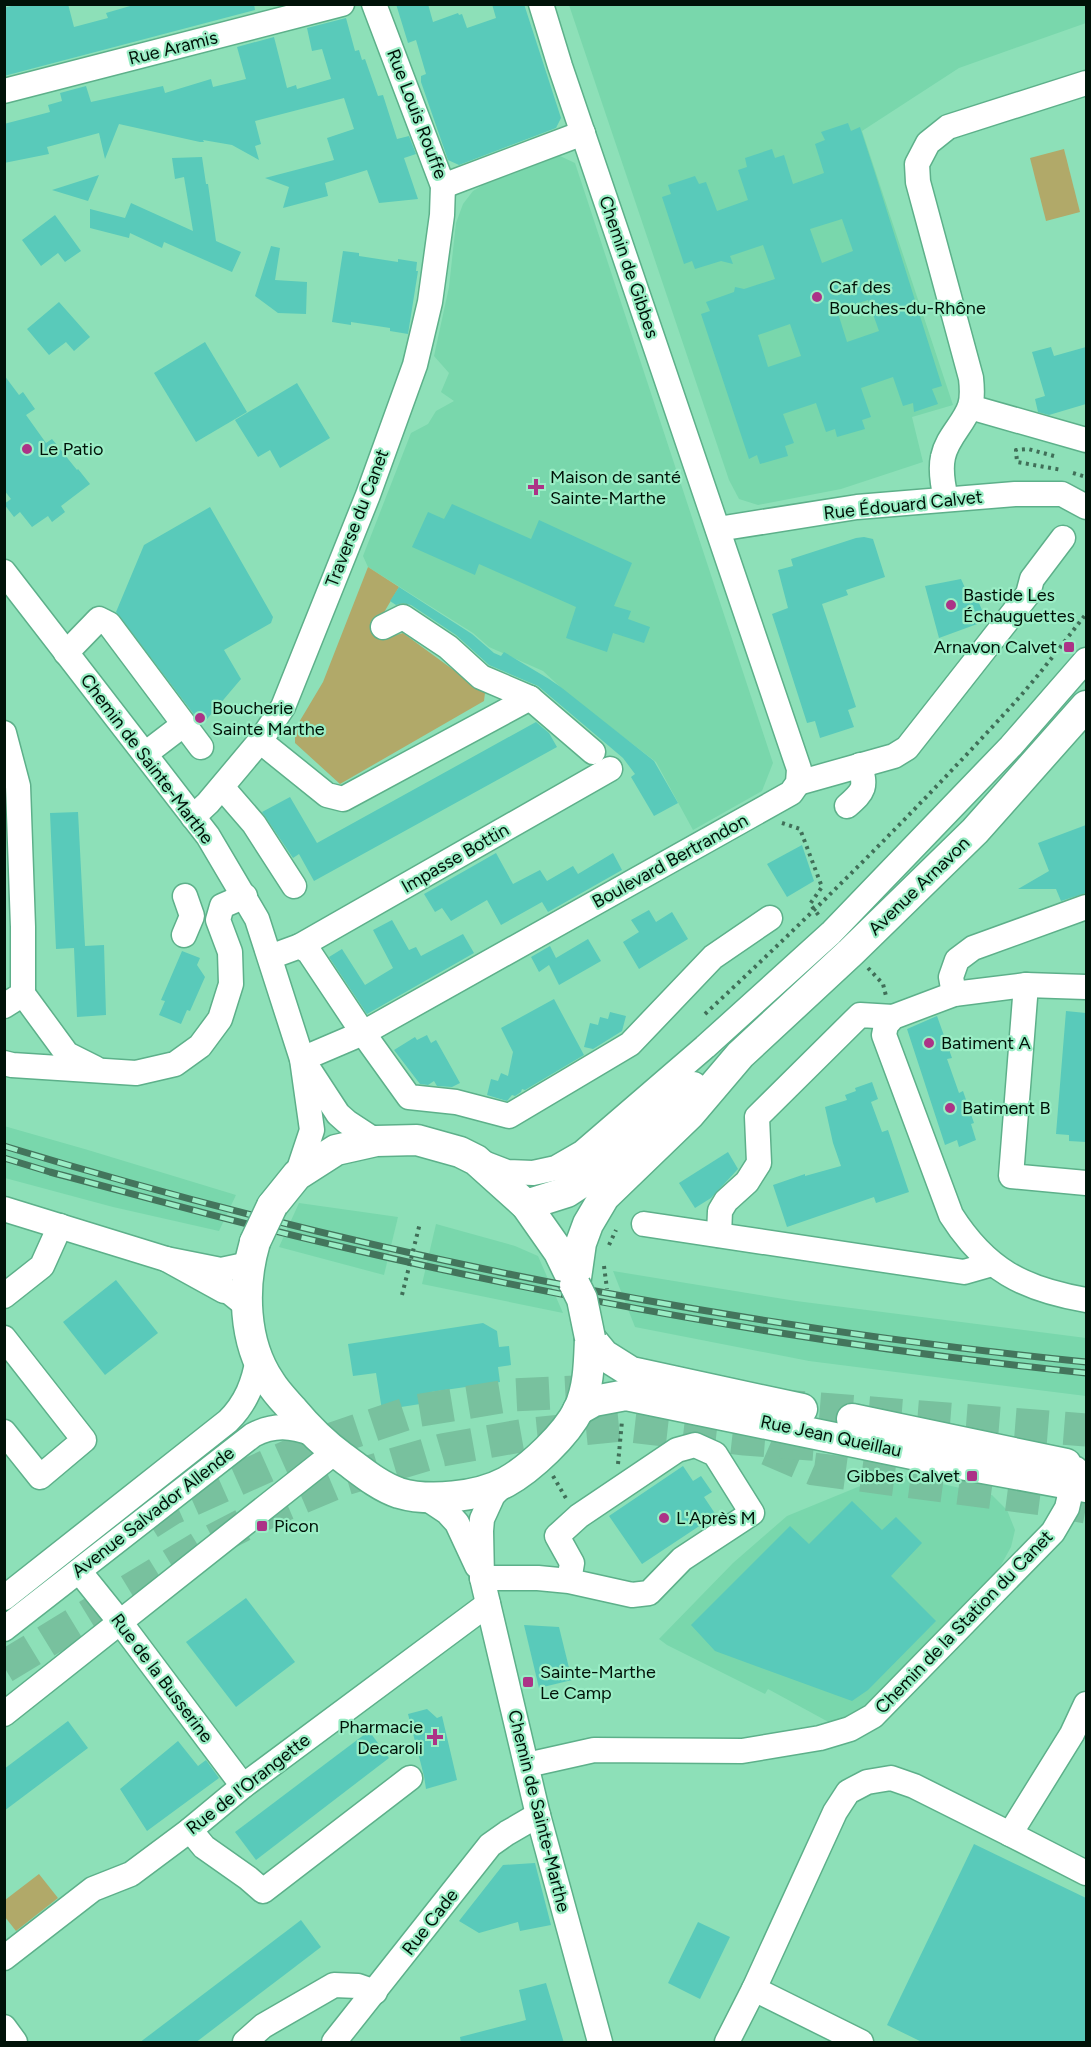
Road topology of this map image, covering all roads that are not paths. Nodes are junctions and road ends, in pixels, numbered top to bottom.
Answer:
1 (342, 4) edge
2 (374, 4) edge
3 (541, 4) edge
4 (1086, 83) edge
5 (4, 91) edge
6 (583, 133) junction
7 (443, 186) junction
8 (970, 407) junction
9 (1086, 440) edge
10 (946, 499) junction
11 (1086, 507) edge
12 (718, 529) junction
13 (1063, 537) dead end
14 (4, 572) edge
15 (383, 627) dead end
16 (66, 653) junction
17 (1086, 660) edge
18 (530, 698) junction
19 (1086, 706) edge
20 (183, 725) junction
21 (4, 733) edge
22 (261, 741) junction
23 (201, 747) dead end
24 (592, 752) dead end
25 (145, 754) junction
26 (860, 765) junction
27 (610, 769) dead end
28 (798, 783) junction
29 (222, 786) junction
30 (848, 806) dead end
31 (193, 816) junction
32 (294, 886) dead end
33 (245, 897) junction
34 (222, 906) junction
35 (1086, 907) edge
36 (187, 916) dead end
37 (770, 918) dead end
38 (841, 942) junction
39 (300, 946) junction
40 (270, 957) junction
41 (1026, 985) junction
42 (1086, 987) edge
43 (954, 994) junction
44 (14, 1000) edge
45 (892, 1017) junction
46 (363, 1033) junction
47 (705, 1047) junction
48 (740, 1055) junction
49 (302, 1059) junction
50 (4, 1063) edge
51 (103, 1072) junction
52 (678, 1098) junction
53 (376, 1141) junction
54 (476, 1160) junction
55 (297, 1175) junction
56 (1086, 1183) edge
57 (604, 1197) junction
58 (526, 1205) junction
59 (4, 1209) edge
60 (644, 1224) dead end
61 (60, 1226) junction
62 (719, 1235) junction
63 (570, 1248) junction
64 (252, 1253) junction
65 (166, 1259) junction
66 (992, 1264) junction
67 (4, 1296) edge
68 (1086, 1300) edge
69 (248, 1307) junction
70 (4, 1338) edge
71 (590, 1338) junction
72 (258, 1359) junction
73 (578, 1410) junction
74 (4, 1431) edge
75 (324, 1443) junction
76 (1080, 1476) edge
77 (505, 1483) junction
78 (426, 1498) junction
79 (78, 1571) junction
80 (482, 1578) junction
81 (569, 1581) junction
82 (4, 1598) edge
83 (488, 1604) junction
84 (120, 1622) junction
85 (4, 1629) edge
86 (1086, 1704) edge
87 (4, 1714) edge
88 (527, 1766) junction
89 (410, 1778) dead end
90 (243, 1786) junction
91 (538, 1815) junction
92 (190, 1830) junction
93 (1010, 1834) junction
94 (1086, 1873) edge
95 (4, 1958) edge
96 (754, 1989) junction
97 (375, 1992) junction
98 (4, 2027) edge
99 (15, 2043) edge
100 (245, 2043) edge
101 (334, 2043) edge
102 (600, 2043) edge
103 (727, 2043) edge
104 (861, 2043) edge

1 - 5 street, Rue Aramis
2 - 7 street, Rue Louis Rouffe
3 - 6 street, Chemin de Gibbes
4 - 8 street
6 - 7 street, Rue Louis Rouffe
6 - 12 street, Chemin de Gibbes
7 - 22 street, Traverse du Canet
8 - 9 street
8 - 10 street
10 - 11 street, Rue Édouard Calvet
10 - 12 street, Rue Édouard Calvet
12 - 28 street
13 - 26 street
14 - 16 street, Chemin de Sainte-Marthe
15 - 18 street
16 - 20 street
16 - 25 street, Chemin de Sainte-Marthe
17 - 38 street
18 - 22 street
18 - 24 street
19 - 38 main road, Avenue Arnavon
20 - 23 street
20 - 25 street
21 - 44 street
22 - 29 street, Traverse du Canet
25 - 31 street, Chemin de Sainte-Marthe
26 - 28 street
26 - 30 street
27 - 39 street, Impasse Bottin
28 - 46 street, Boulevard Bertrandon
29 - 31 street, Traverse du Canet
29 - 32 street
31 - 33 street, Chemin de Sainte-Marthe
33 - 34 street
33 - 40 street, Chemin de Sainte-Marthe
34 - 36 street
34 - 51 street
35 - 43 street
37 - 46 street
38 - 47 street
38 - 48 main road, Avenue Arnavon
39 - 40 street
39 - 46 street
40 - 49 street, Chemin de Sainte-Marthe
41 - 42 street
41 - 43 street
41 - 56 street
43 - 45 street
44 - 51 street
45 - 62 street
45 - 66 street
46 - 49 street, Boulevard Bertrandon
47 - 52 street
47 - 54 street
48 - 52 main road, Avenue Arnavon
48 - 57 main road, Avenue Arnavon
49 - 53 street, Chemin de Sainte-Marthe
49 - 55 street, Chemin de Sainte-Marthe
50 - 51 street
52 - 57 street
52 - 58 main road, Avenue Arnavon
53 - 54 main road
53 - 55 main road
54 - 58 main road
55 - 64 main road, bridge
57 - 63 main road, Avenue Arnavon
58 - 63 main road
59 - 61 street
60 - 62 street
61 - 65 street
61 - 67 street
62 - 66 street
63 - 71 main road, Avenue Arnavon, bridge
64 - 65 street
64 - 69 main road
65 - 69 street
66 - 68 street
69 - 72 main road
70 - 74 street
71 - 73 main road
71 - 76 main road, Rue Jean Queillau
72 - 75 main road
72 - 82 street, Avenue Salvador Allende
73 - 76 main road, Rue Jean Queillau
73 - 77 main road
75 - 78 main road
75 - 79 street, Avenue Salvador Allende
75 - 84 street
76 - 88 street, Chemin de la Station du Canet
77 - 78 main road
77 - 80 street, Chemin de Sainte-Marthe
78 - 80 street, Chemin de Sainte-Marthe
79 - 84 street, Rue de la Busserine
79 - 85 street, Avenue Salvador Allende
80 - 81 street
80 - 83 street, Chemin de Sainte-Marthe
81 - 81 street
83 - 88 street, Chemin de Sainte-Marthe
83 - 90 street, Rue de l'Orangette
84 - 87 street
84 - 90 street, Rue de la Busserine
86 - 93 street
88 - 91 street, Chemin de Sainte-Marthe
89 - 92 street
90 - 92 street, Rue de l'Orangette
91 - 97 street, Rue Cade
91 - 102 street, Chemin de Sainte-Marthe
92 - 95 street, Rue de l'Orangette
93 - 94 street
93 - 96 street
96 - 103 street
96 - 104 street
97 - 100 street
97 - 101 street, Rue Cade
98 - 99 street

